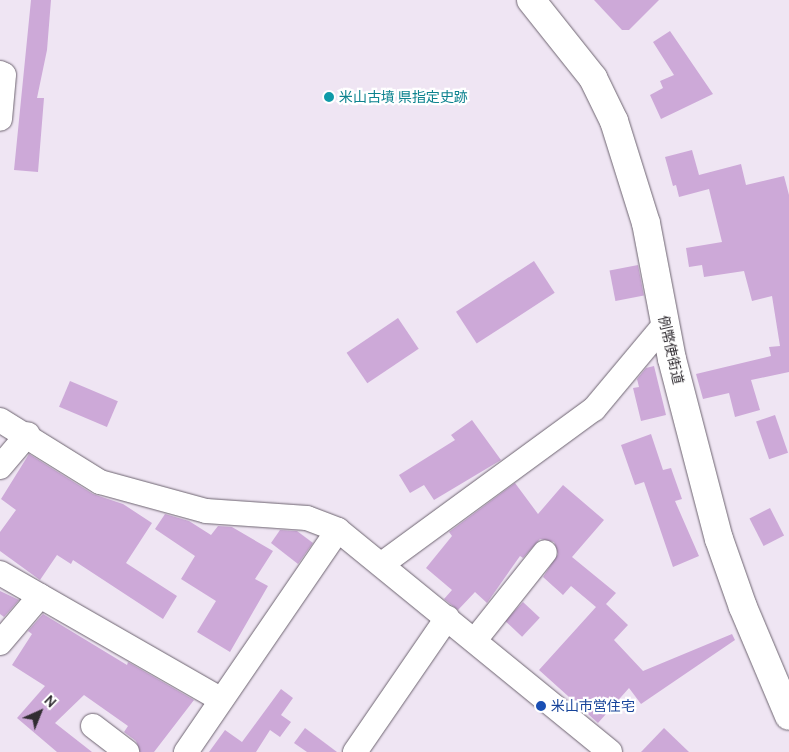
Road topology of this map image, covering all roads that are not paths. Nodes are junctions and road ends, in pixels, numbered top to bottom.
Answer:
1 (530, 0) edge
2 (0, 73) edge
3 (0, 119) edge
4 (665, 324) junction
5 (0, 420) edge
6 (28, 434) junction
7 (0, 467) edge
8 (338, 530) junction
9 (545, 552) dead end
10 (382, 564) junction
11 (0, 573) edge
12 (40, 596) junction
13 (448, 618) junction
14 (475, 640) junction
15 (0, 643) edge
16 (220, 699) junction
17 (789, 716) edge
18 (93, 726) dead end
19 (127, 752) edge
20 (186, 752) edge
21 (355, 752) edge
22 (610, 752) edge

1 - 4 street, 例幣使街道
2 - 3 street
4 - 10 street
4 - 17 street, 例幣使街道
5 - 6 street
6 - 7 street
6 - 8 street
8 - 10 street
8 - 16 street
9 - 14 street
10 - 13 street
11 - 12 street
12 - 15 street
12 - 16 street
13 - 14 street
13 - 21 street
14 - 22 street
16 - 20 street
18 - 19 street

